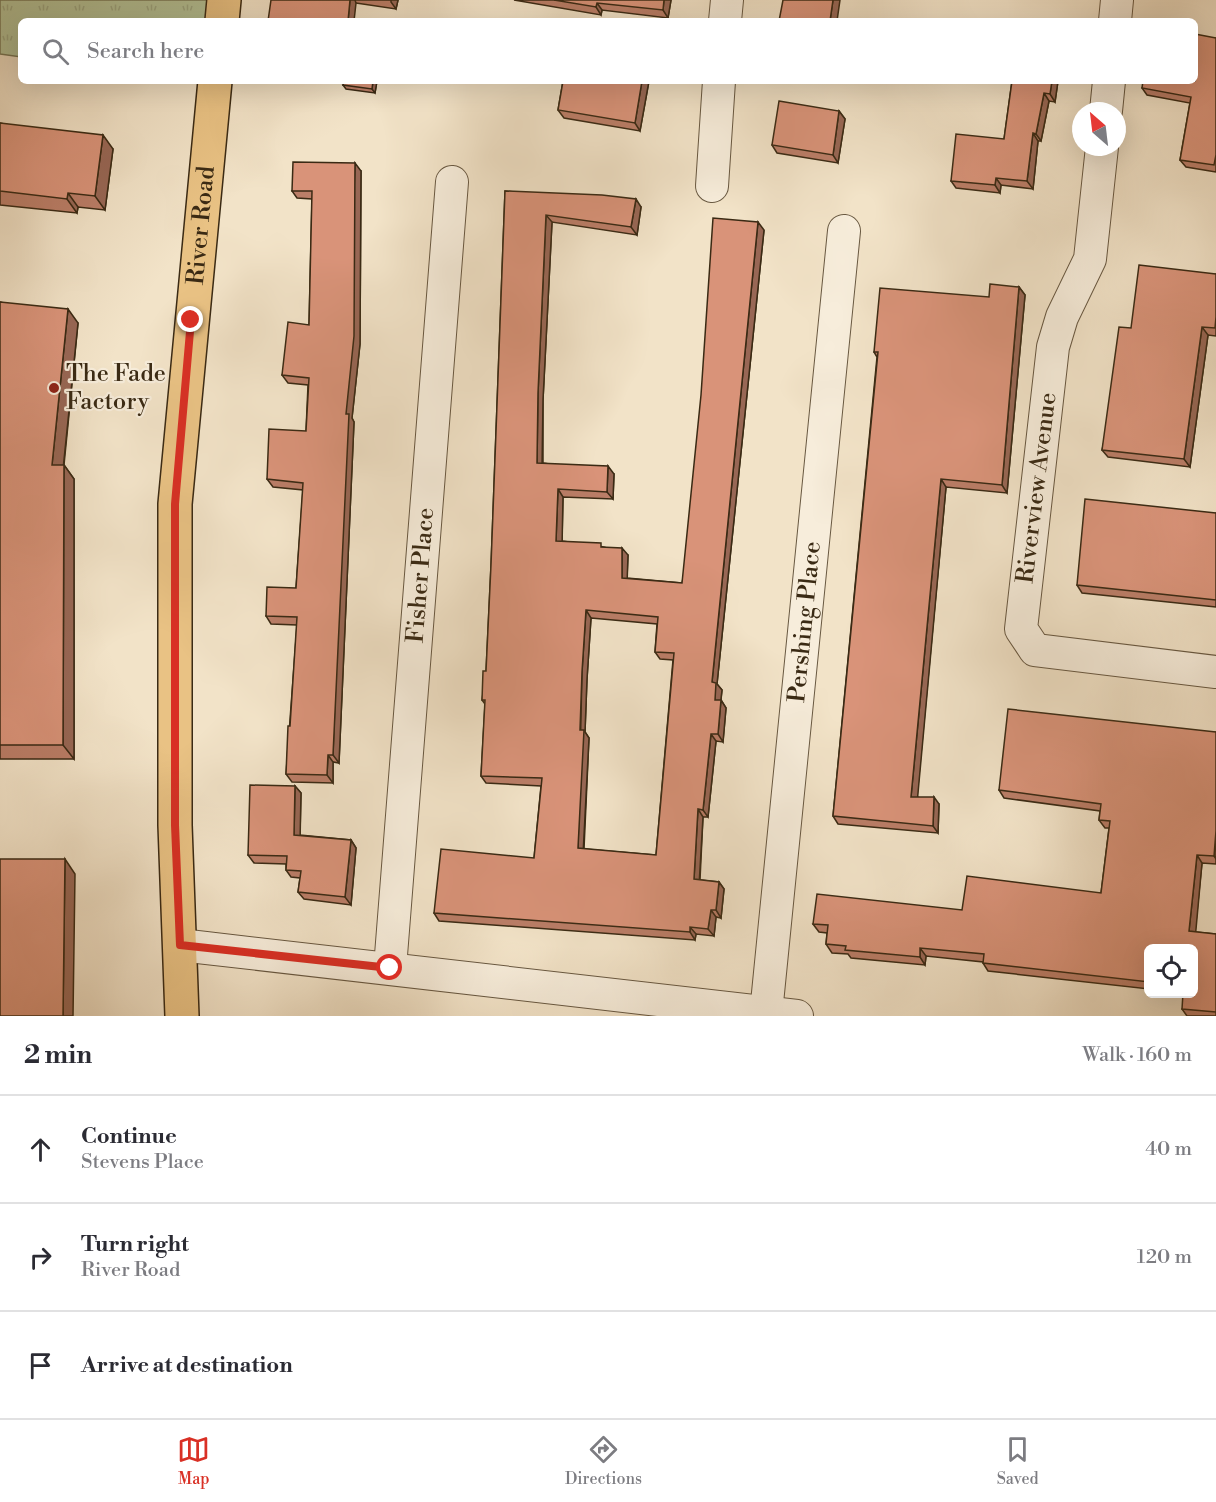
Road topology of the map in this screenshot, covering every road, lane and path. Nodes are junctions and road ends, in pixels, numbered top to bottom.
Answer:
1 (224, 0) edge
2 (727, 0) edge
3 (1118, 0) edge
4 (222, 18) edge
5 (725, 18) edge
6 (1115, 18) edge
7 (215, 84) edge
8 (719, 84) edge
9 (1109, 84) edge
10 (1107, 102) edge
11 (1101, 156) edge
12 (452, 182) dead end
13 (712, 186) dead end
14 (844, 231) dead end
15 (1216, 672) edge
16 (180, 945) junction
17 (390, 968) junction
18 (594, 1004) edge
19 (766, 1013) junction
20 (182, 1016) edge
21 (797, 1016) edge

1 - 4 main road
2 - 5 street
3 - 6 street
7 - 16 main road, River Road
8 - 13 street
9 - 10 street
11 - 15 street, Riverview Avenue
12 - 17 street, Fisher Place
14 - 19 street, Pershing Place
16 - 17 street
16 - 20 main road, River Road
17 - 18 street
18 - 19 street
19 - 21 street

